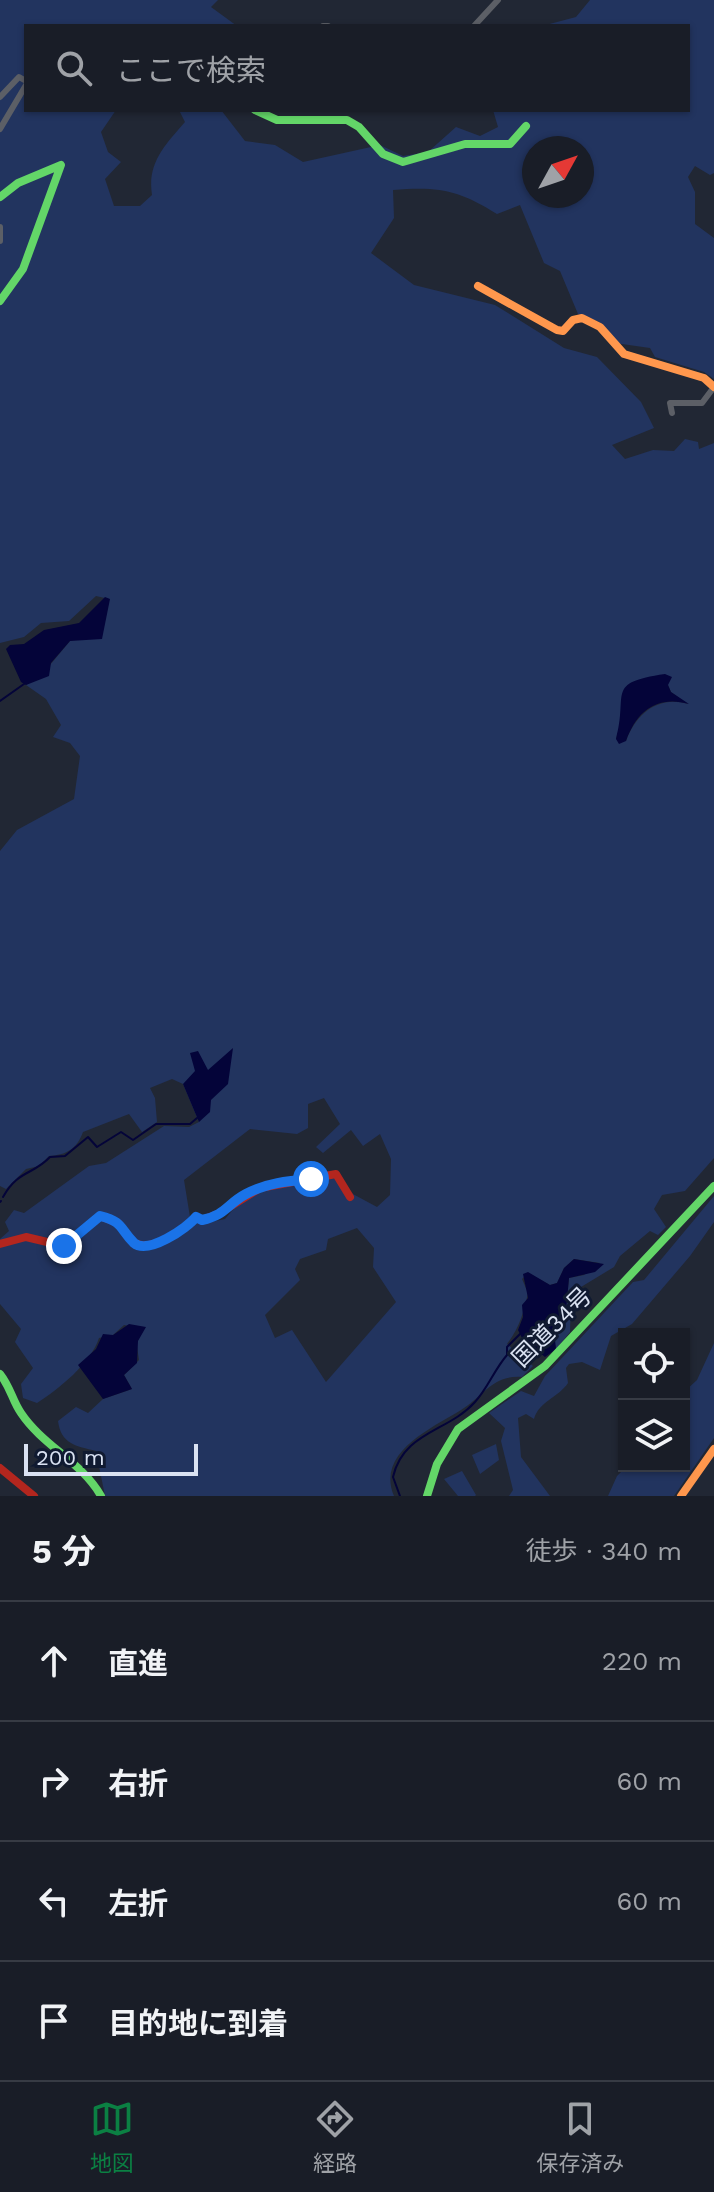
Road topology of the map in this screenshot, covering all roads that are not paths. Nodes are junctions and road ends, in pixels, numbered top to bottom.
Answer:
1 (498, 0) edge
2 (476, 24) edge
3 (24, 81) edge
4 (24, 87) edge
5 (0, 97) edge
6 (259, 112) edge
7 (526, 126) dead end
8 (0, 129) edge
9 (0, 197) edge
10 (0, 227) edge
11 (0, 241) edge
12 (478, 286) dead end
13 (0, 301) edge
14 (714, 387) edge
15 (672, 413) dead end
16 (714, 1186) edge
17 (350, 1197) dead end
18 (0, 1244) edge
19 (0, 1374) edge
20 (714, 1449) edge
21 (0, 1468) edge
22 (34, 1496) edge
23 (101, 1496) edge
24 (427, 1496) edge
25 (681, 1496) edge

1 - 2 street
3 - 5 street
4 - 8 street
6 - 7 main road
9 - 13 main road
10 - 11 street
12 - 14 main road
14 - 15 street
16 - 24 main road, 国道34号
17 - 18 main road
19 - 23 main road
20 - 25 main road
21 - 22 main road

